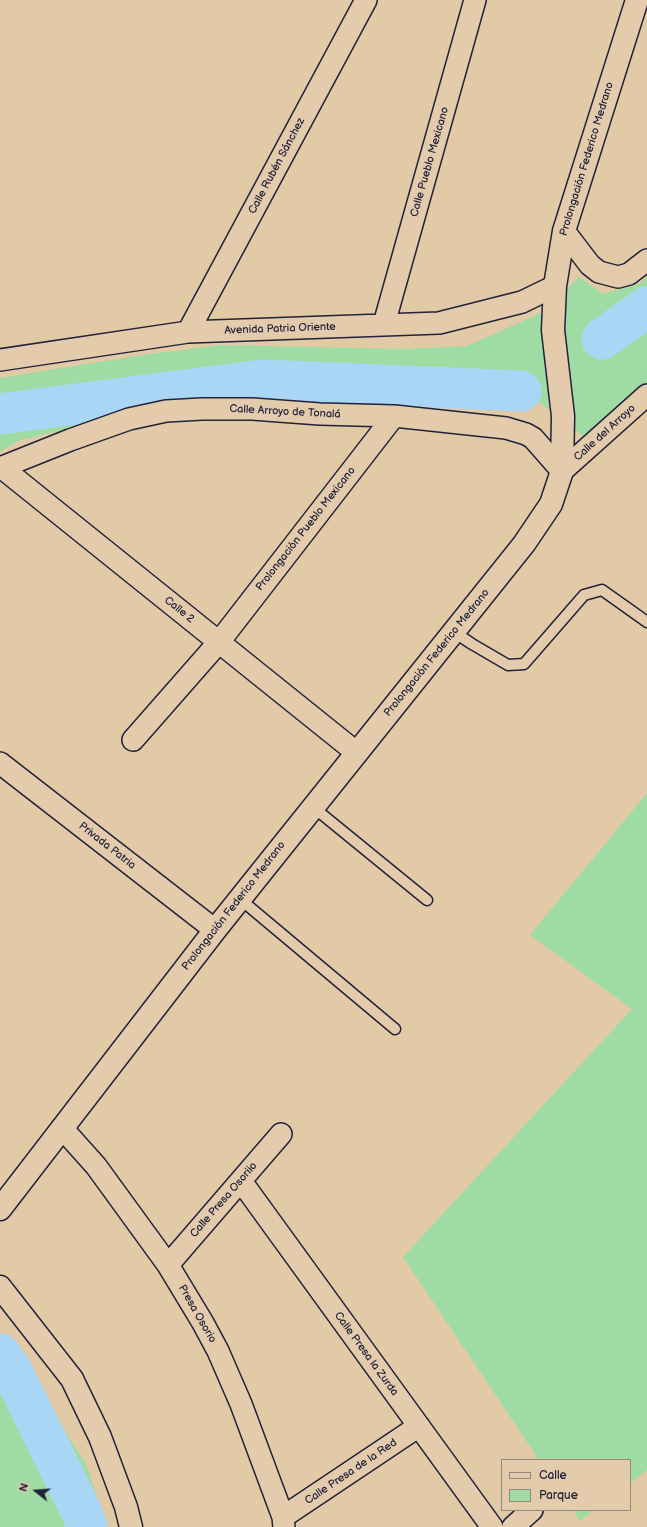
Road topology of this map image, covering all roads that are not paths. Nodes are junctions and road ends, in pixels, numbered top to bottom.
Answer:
1 (366, 0) edge
2 (476, 0) edge
3 (637, 0) edge
4 (564, 231) junction
5 (647, 260) edge
6 (555, 286) junction
7 (384, 324) junction
8 (188, 332) junction
9 (0, 360) edge
10 (647, 395) edge
11 (394, 416) junction
12 (1, 468) edge
13 (562, 471) junction
14 (647, 622) edge
15 (454, 632) junction
16 (219, 642) junction
17 (133, 740) dead end
18 (357, 753) junction
19 (0, 763) edge
20 (313, 807) junction
21 (240, 899) junction
22 (427, 900) dead end
23 (215, 930) junction
24 (395, 1030) dead end
25 (62, 1128) junction
26 (281, 1134) dead end
27 (241, 1181) junction
28 (0, 1209) edge
29 (168, 1265) junction
30 (0, 1287) edge
31 (419, 1426) junction
32 (531, 1511) edge
33 (283, 1522) edge
34 (130, 1527) edge
35 (492, 1527) edge
36 (513, 1527) edge

1 - 8 street, Calle Rubén Sánchez
2 - 7 street, Calle Pueblo Mexicano
3 - 4 street, Prolongación Federico Medrano
4 - 5 street
4 - 6 street, Prolongación Federico Medrano
6 - 7 street, Avenida Patria Oriente
6 - 13 street, Prolongación Federico Medrano
7 - 8 street, Avenida Patria Oriente
8 - 9 street, Avenida Patria Oriente
10 - 13 street, Calle del Arroyo
11 - 12 street, Calle Arroyo de Tonalá
11 - 13 street, Calle Arroyo de Tonalá
11 - 16 street, Prolongación Pueblo Mexicano
12 - 16 street, Calle 2
13 - 15 street, Prolongación Federico Medrano
14 - 15 lane
15 - 18 street, Prolongación Federico Medrano
16 - 17 street, Prolongación Pueblo Mexicano
16 - 18 street, Calle 2
18 - 20 street, Prolongación Federico Medrano
19 - 23 street, Privada Patria
20 - 21 street, Prolongación Federico Medrano
20 - 22 lane
21 - 23 street, Prolongación Federico Medrano
21 - 24 lane
23 - 25 street, Prolongación Federico Medrano
25 - 28 street, Prolongación Federico Medrano
25 - 29 street, Presa Osorio
26 - 27 street, Calle Presa Osoriio
27 - 29 street, Calle Presa Osoriio
27 - 31 street, Calle Presa la Zurda
29 - 33 street, Presa Osorio
30 - 34 street
31 - 33 street, Calle Presa de la Red
31 - 35 street, Calle Presa la Zurda
32 - 36 street

